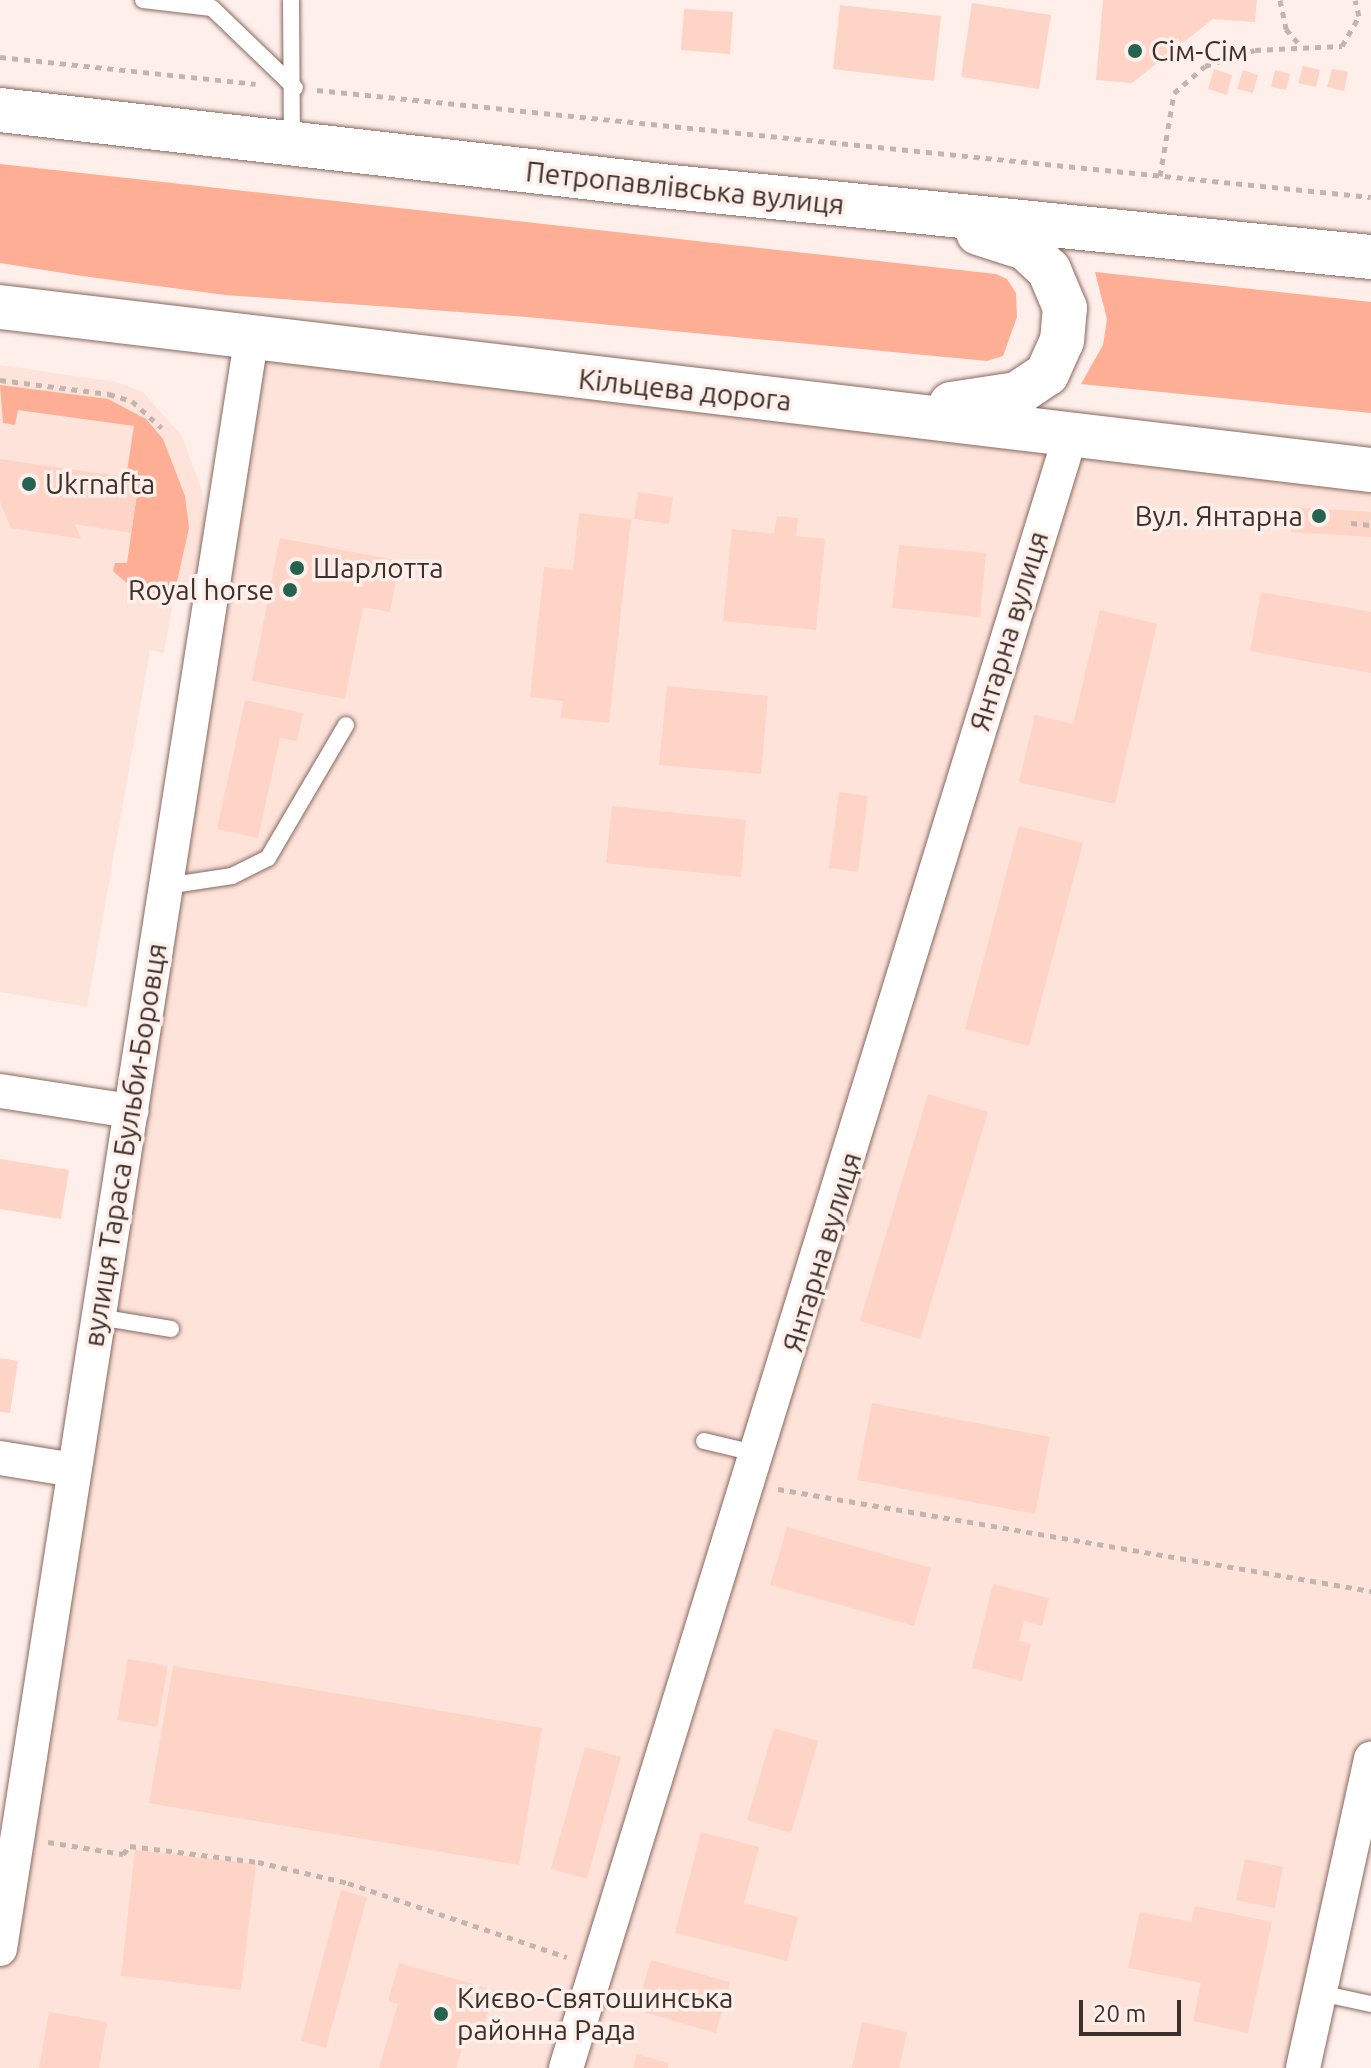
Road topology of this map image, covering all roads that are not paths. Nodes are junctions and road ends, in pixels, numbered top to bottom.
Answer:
1 (143, 0) edge
2 (291, 0) edge
3 (212, 4) edge
4 (295, 88) junction
5 (0, 110) edge
6 (292, 143) junction
7 (908, 211) junction
8 (1371, 257) edge
9 (0, 307) edge
10 (251, 340) junction
11 (893, 413) junction
12 (1071, 434) junction
13 (1371, 470) edge
14 (346, 725) dead end
15 (166, 886) junction
16 (0, 1091) edge
17 (131, 1111) junction
18 (98, 1317) junction
19 (171, 1329) dead end
20 (704, 1441) dead end
21 (0, 1458) edge
22 (74, 1470) junction
23 (754, 1470) junction
24 (1371, 1758) edge
25 (11, 1808) edge
26 (1362, 1847) edge
27 (0, 1949) edge
28 (1320, 1993) junction
29 (1371, 2004) edge
30 (566, 2068) edge
31 (1303, 2068) edge

1 - 3 lane
2 - 4 lane
3 - 4 lane
4 - 6 lane
5 - 6 highway, Петропавлівська вулиця
6 - 7 highway, Петропавлівська вулиця
7 - 8 highway, Петропавлівська вулиця
7 - 11 highway
9 - 10 highway, Кільцева дорога
10 - 11 highway, Кільцева дорога
10 - 15 street, вулиця Тараса Бульби-Боровця
11 - 12 highway, Кільцева дорога
12 - 13 highway, Кільцева дорога
12 - 23 street, Янтарна вулиця
14 - 15 lane
15 - 17 street, вулиця Тараса Бульби-Боровця
16 - 17 street
17 - 18 street, вулиця Тараса Бульби-Боровця
18 - 19 lane
18 - 22 street, вулиця Тараса Бульби-Боровця
20 - 23 lane
21 - 22 street
22 - 25 street, вулиця Тараса Бульби-Боровця
23 - 30 street, Янтарна вулиця
24 - 26 street
25 - 27 street, вулиця Тараса Бульби-Боровця
26 - 28 street
28 - 29 lane
28 - 31 street

